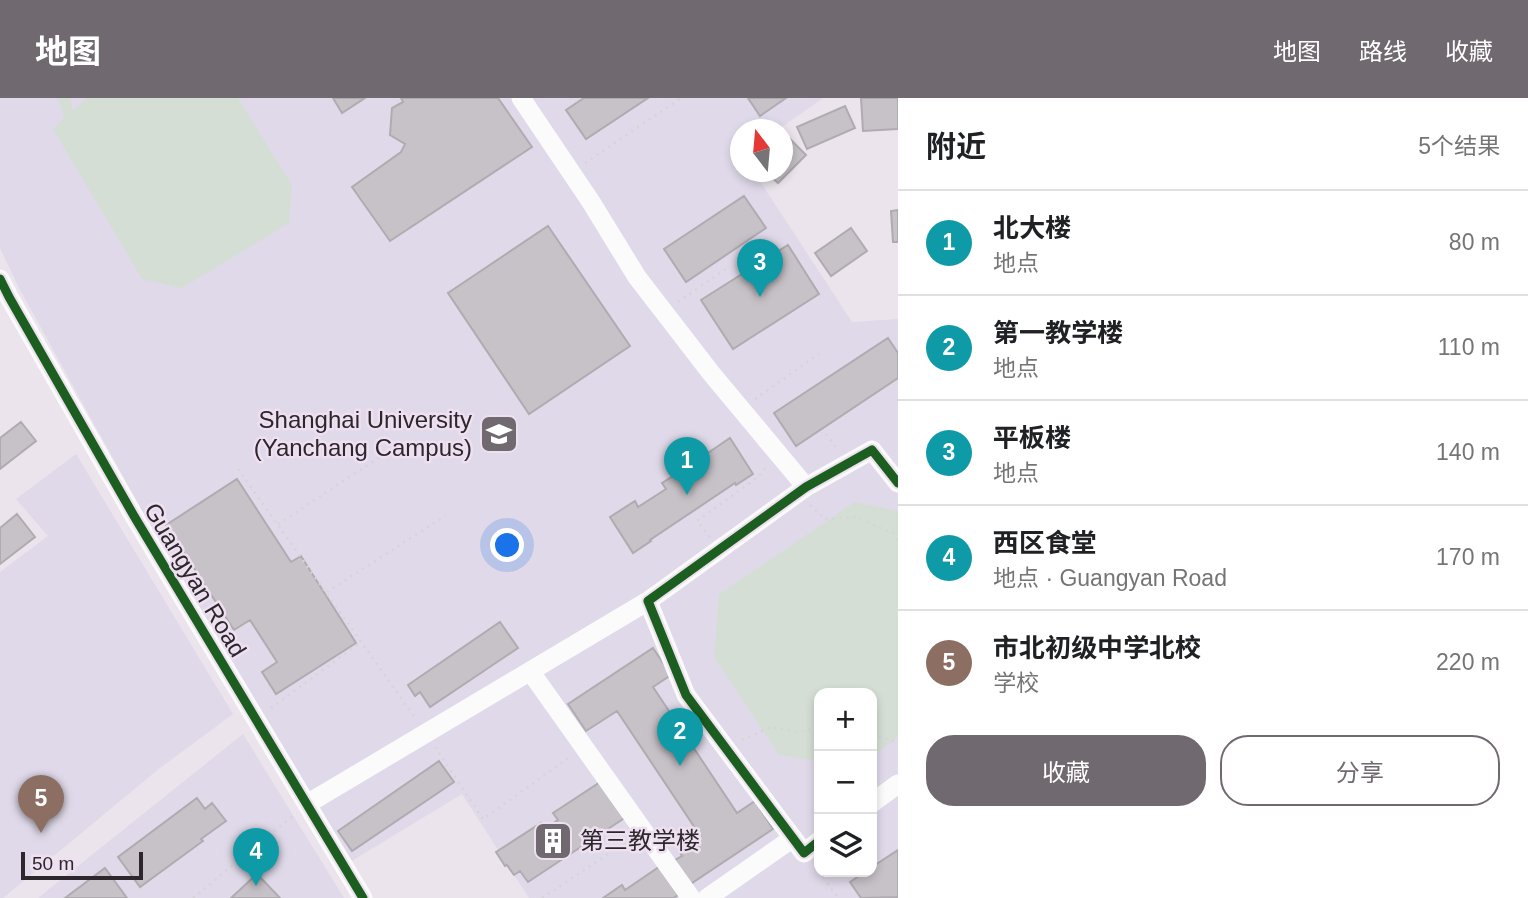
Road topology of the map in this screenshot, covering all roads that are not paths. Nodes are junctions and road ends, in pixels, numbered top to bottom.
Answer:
1 (521, 98) edge
2 (0, 279) edge
3 (898, 483) edge
4 (802, 490) junction
5 (648, 601) junction
6 (530, 671) junction
7 (898, 783) edge
8 (877, 799) edge
9 (307, 804) junction
10 (805, 844) edge
11 (363, 898) edge
12 (691, 898) edge
13 (707, 898) edge

1 - 4 street
2 - 9 street, Guangyan Road
3 - 4 street
4 - 5 street
5 - 6 street
5 - 10 street
6 - 9 street
6 - 12 street
7 - 8 street
9 - 11 street, Guangyan Road
10 - 13 street

